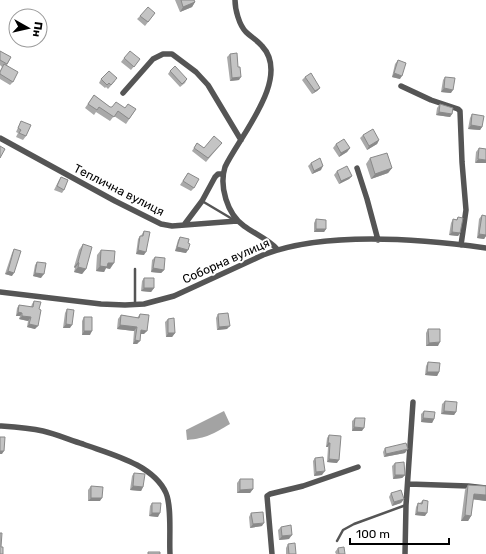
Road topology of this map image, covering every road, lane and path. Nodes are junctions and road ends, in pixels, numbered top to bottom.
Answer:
1 (236, 0) edge
2 (401, 86) dead end
3 (123, 93) dead end
4 (0, 138) edge
5 (241, 140) junction
6 (357, 168) dead end
7 (222, 174) junction
8 (202, 201) junction
9 (238, 221) junction
10 (184, 225) junction
11 (378, 240) junction
12 (461, 245) junction
13 (486, 248) edge
14 (278, 249) junction
15 (135, 268) dead end
16 (0, 293) edge
17 (135, 304) junction
18 (413, 402) dead end
19 (0, 426) edge
20 (358, 467) dead end
21 (409, 484) junction
22 (486, 488) edge
23 (406, 505) junction
24 (337, 541) dead end
25 (170, 554) edge
26 (272, 554) edge
27 (405, 554) edge

1 - 5 street
2 - 12 street
3 - 5 street
4 - 10 street, Теплична вулиця
5 - 7 street
6 - 11 street
7 - 8 street
7 - 9 street
8 - 9 lane
8 - 10 street
9 - 10 street, Теплична вулиця
9 - 14 street
11 - 12 street, Соборна вулиця
11 - 14 street, Соборна вулиця
12 - 13 street, Соборна вулиця
14 - 17 street, Соборна вулиця
15 - 17 lane
16 - 17 street, Соборна вулиця
18 - 21 street
19 - 25 street
20 - 26 street
21 - 22 street
21 - 23 street
23 - 24 lane
23 - 27 street

